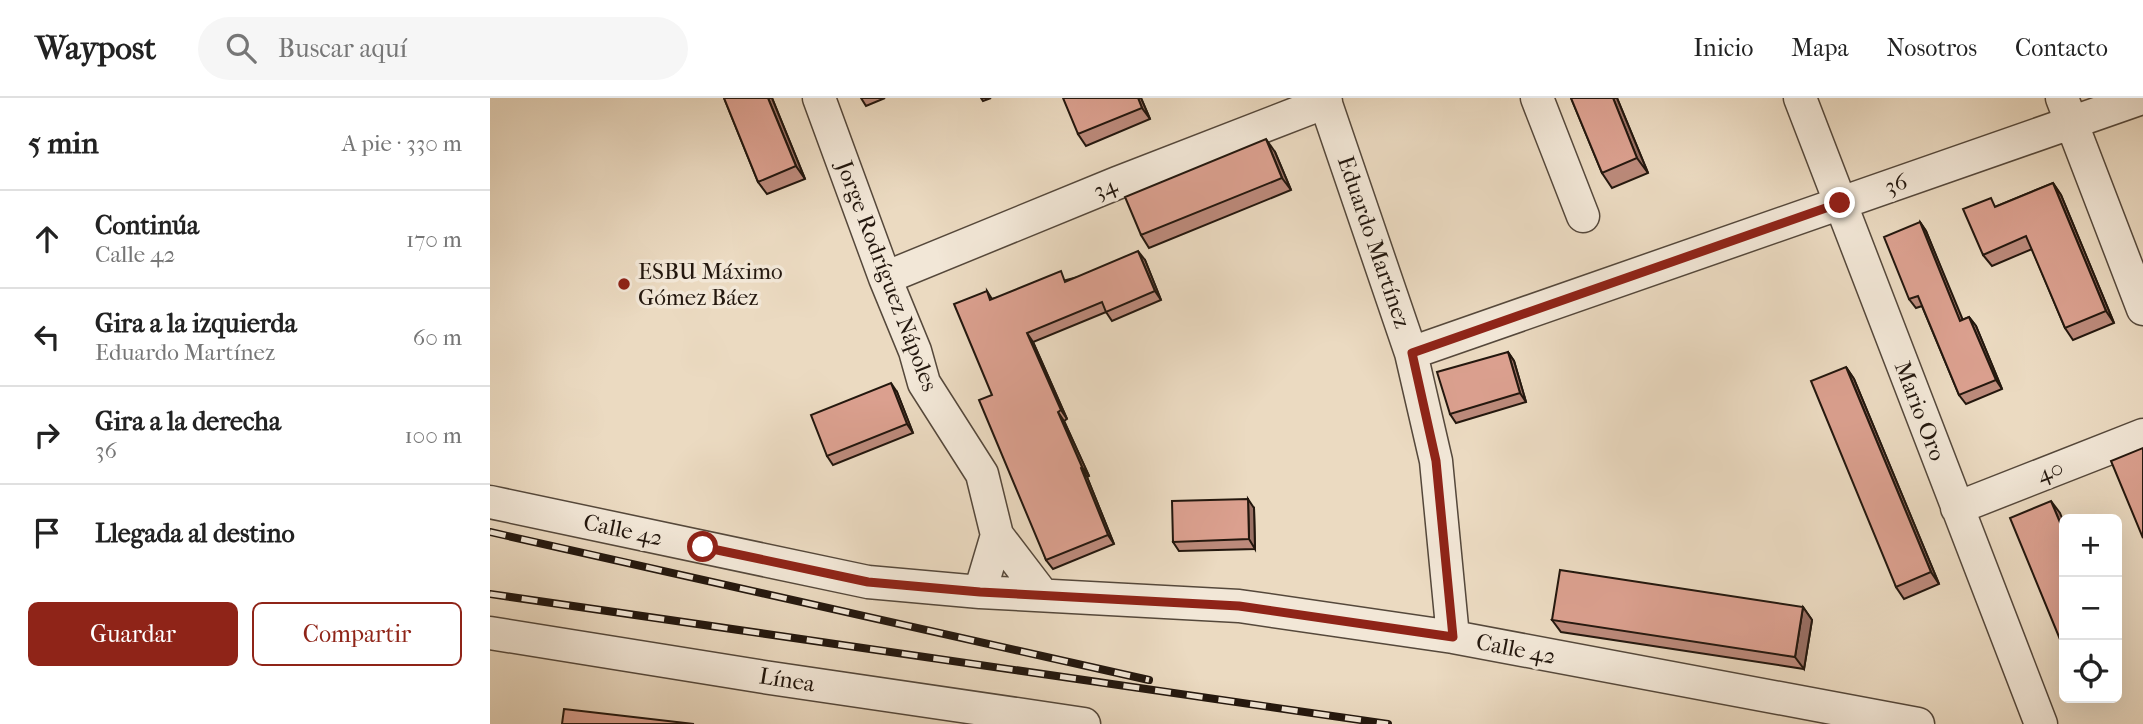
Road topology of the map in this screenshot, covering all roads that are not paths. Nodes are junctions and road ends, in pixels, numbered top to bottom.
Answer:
1 (819, 98) edge
2 (1537, 98) edge
3 (1800, 98) edge
4 (2142, 98) edge
5 (1325, 100) edge
6 (2067, 110) edge
7 (1840, 203) junction
8 (1583, 216) dead end
9 (886, 278) junction
10 (2143, 309) edge
11 (1412, 353) junction
12 (2143, 435) edge
13 (490, 502) edge
14 (1957, 508) junction
15 (997, 535) junction
16 (980, 592) junction
17 (1042, 594) junction
18 (490, 634) edge
19 (1453, 637) junction
20 (1007, 718) edge
21 (1084, 724) edge
22 (1918, 724) edge
23 (2040, 724) edge

1 - 9 street, Jorge Rodríguez Nápoles
2 - 8 street
3 - 7 street, Mario Oro
4 - 6 street, 36
5 - 9 street, 34
5 - 11 street, Eduardo Martínez
6 - 7 street, 36
6 - 10 street
7 - 11 street, 36
7 - 14 street, Mario Oro
9 - 15 street, Jorge Rodríguez Nápoles
11 - 19 street, Eduardo Martínez
12 - 14 street, 40
13 - 16 street, Calle 42
14 - 23 street, Mario Oro
15 - 16 street
15 - 17 street, Jorge Rodríguez Nápoles
16 - 17 street, Calle 42
17 - 19 street, Calle 42
18 - 20 street, Línea
19 - 22 street, Calle 42
20 - 21 street, Línea

